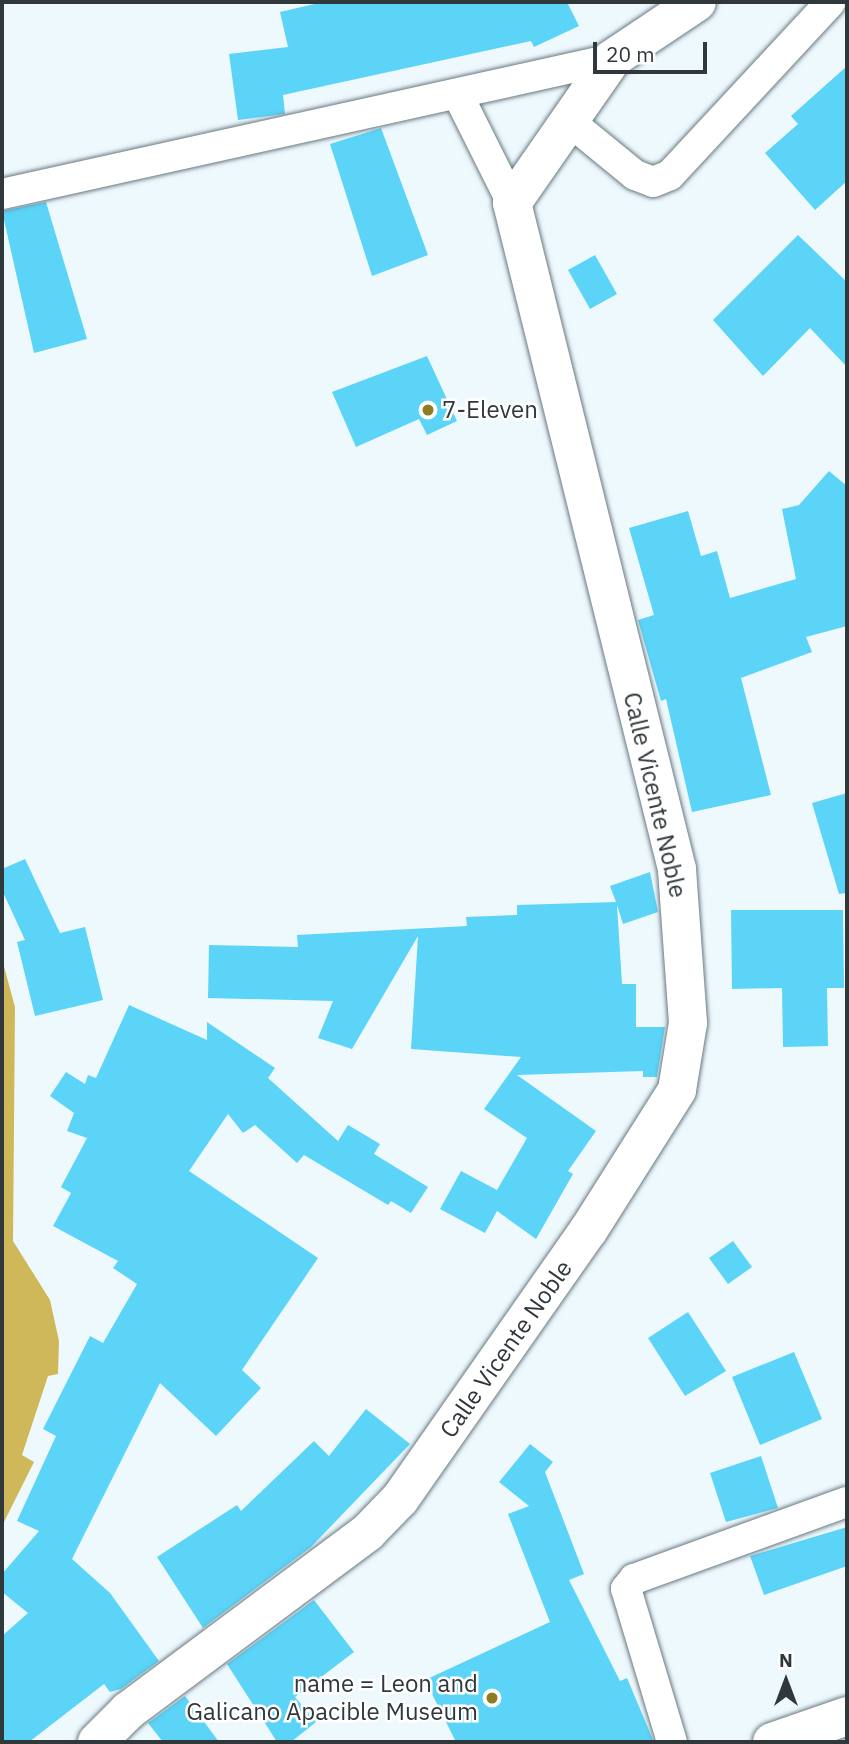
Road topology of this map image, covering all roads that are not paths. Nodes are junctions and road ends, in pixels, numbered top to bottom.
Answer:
1 (697, 2) edge
2 (831, 2) edge
3 (612, 59) junction
4 (459, 97) junction
5 (569, 121) junction
6 (2, 194) edge
7 (512, 203) junction
8 (847, 1502) edge
9 (847, 1716) edge
10 (97, 1742) edge
11 (672, 1742) edge
12 (772, 1742) edge

1 - 3 main road
2 - 5 street
3 - 4 street
3 - 5 main road
4 - 6 street
4 - 7 street
5 - 7 main road
7 - 10 main road, Calle Vicente Noble
8 - 11 street
9 - 12 main road

